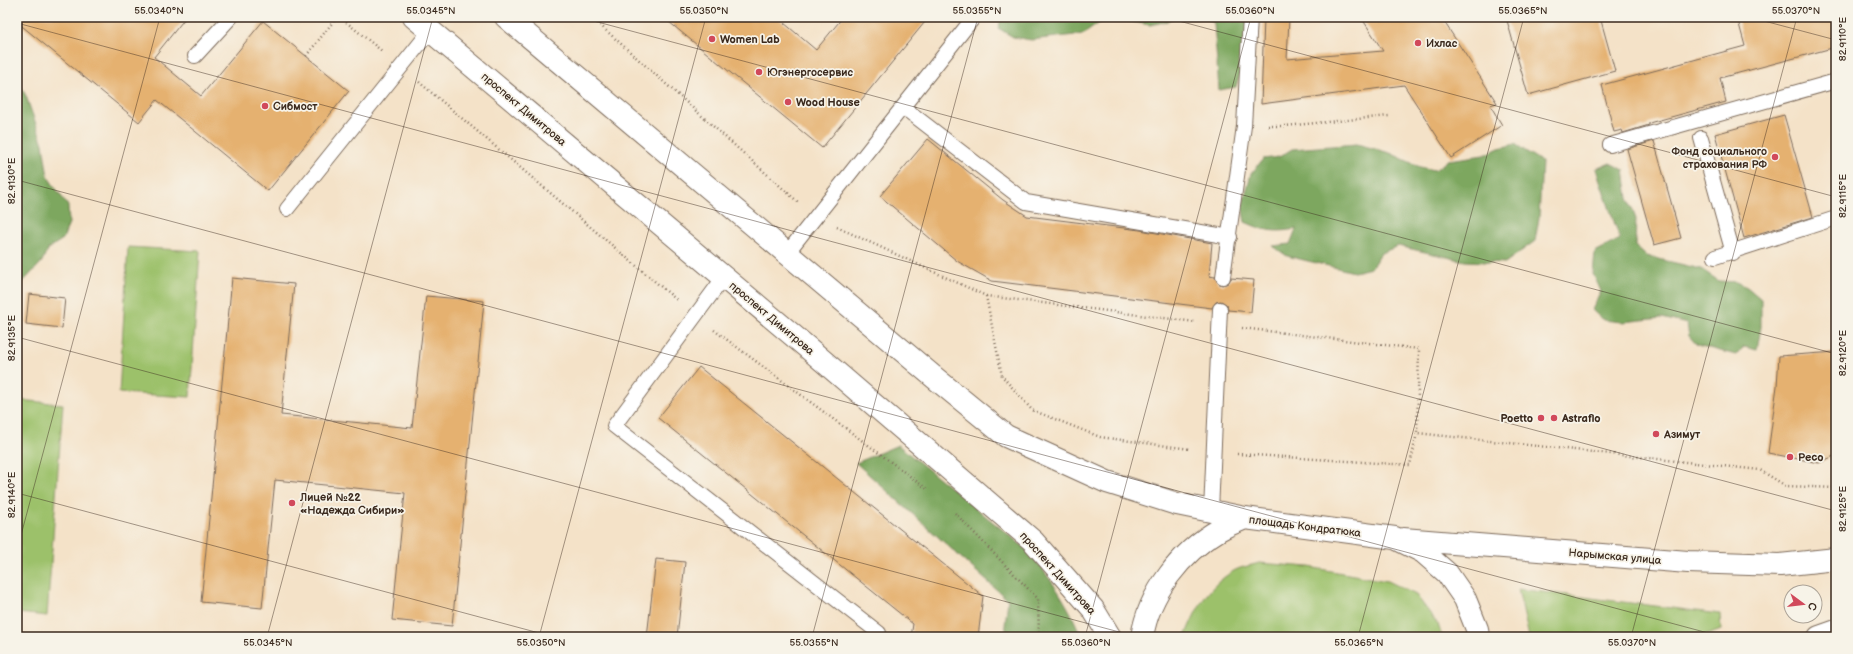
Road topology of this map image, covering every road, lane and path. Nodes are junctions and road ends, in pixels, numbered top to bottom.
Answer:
1 (231, 17) edge
2 (338, 17) edge
3 (506, 17) edge
4 (591, 17) edge
5 (974, 17) edge
6 (1250, 17) edge
7 (422, 24) edge
8 (195, 56) dead end
9 (306, 56) dead end
10 (401, 67) junction
11 (1836, 81) edge
12 (903, 107) junction
13 (1389, 116) dead end
14 (1244, 126) junction
15 (1700, 138) dead end
16 (1610, 144) dead end
17 (287, 209) dead end
18 (816, 218) junction
19 (1836, 218) edge
20 (1230, 237) junction
21 (1733, 252) junction
22 (787, 253) junction
23 (1715, 257) dead end
24 (724, 277) junction
25 (1223, 277) dead end
26 (986, 296) junction
27 (1220, 309) dead end
28 (695, 316) junction
29 (1835, 323) dead end
30 (1219, 325) junction
31 (1836, 327) edge
32 (1417, 433) junction
33 (1214, 452) junction
34 (1836, 488) edge
35 (931, 492) dead end
36 (949, 508) dead end
37 (1210, 511) junction
38 (1245, 518) junction
39 (1395, 538) junction
40 (1836, 559) edge
41 (1836, 631) edge
42 (879, 637) edge
43 (1039, 637) edge
44 (1110, 637) edge
45 (1142, 637) edge
46 (1478, 637) edge
47 (1819, 637) edge

1 - 8 lane
2 - 9 path
2 - 10 path
3 - 22 main road
4 - 18 path
5 - 12 lane
6 - 14 lane
7 - 10 lane
7 - 24 main road, проспект Димитрова
10 - 17 lane
10 - 28 path
11 - 16 lane
12 - 18 lane
12 - 20 lane
13 - 14 path
14 - 20 lane
15 - 21 lane
18 - 22 lane
18 - 26 path
19 - 21 lane
20 - 25 lane
21 - 23 lane
22 - 37 main road
24 - 28 lane
24 - 44 main road, проспект Димитрова
26 - 30 path
26 - 33 path
27 - 30 lane
28 - 35 path
28 - 42 lane
29 - 31 path
30 - 32 path
30 - 33 lane
32 - 33 path
32 - 34 path
33 - 37 lane
36 - 43 path
37 - 38 main road
38 - 39 main road, площадь Кондратюка
38 - 45 main road, площадь Кондратюка
39 - 40 main road, Нарымская улица
39 - 46 main road, площадь Кондратюка
41 - 47 main road

